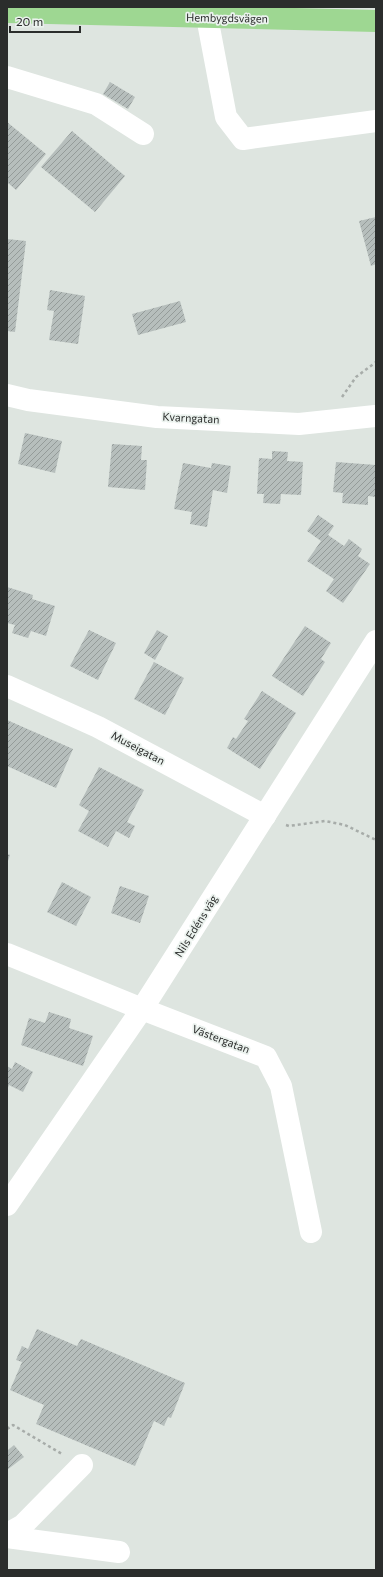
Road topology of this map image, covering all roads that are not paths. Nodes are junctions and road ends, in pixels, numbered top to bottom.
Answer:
1 (7, 12) edge
2 (207, 17) junction
3 (376, 21) edge
4 (7, 77) edge
5 (376, 121) edge
6 (143, 134) dead end
7 (7, 396) edge
8 (375, 416) edge
9 (376, 641) edge
10 (7, 686) edge
11 (265, 816) junction
12 (7, 954) edge
13 (142, 1009) junction
14 (7, 1205) edge
15 (311, 1232) dead end
16 (82, 1465) road end
17 (7, 1535) edge
18 (119, 1552) dead end

1 - 2 main road, Hembygdsvägen
2 - 3 main road, Hembygdsvägen
2 - 5 street
4 - 6 street
7 - 8 street, Kvarngatan
9 - 11 street, Nils Edéns väg
10 - 11 street, Museigatan
11 - 13 street, Nils Edéns väg
12 - 13 street, Västergatan
13 - 14 street, Nils Edéns väg
13 - 15 street, Västergatan
16 - 17 street
17 - 18 street

